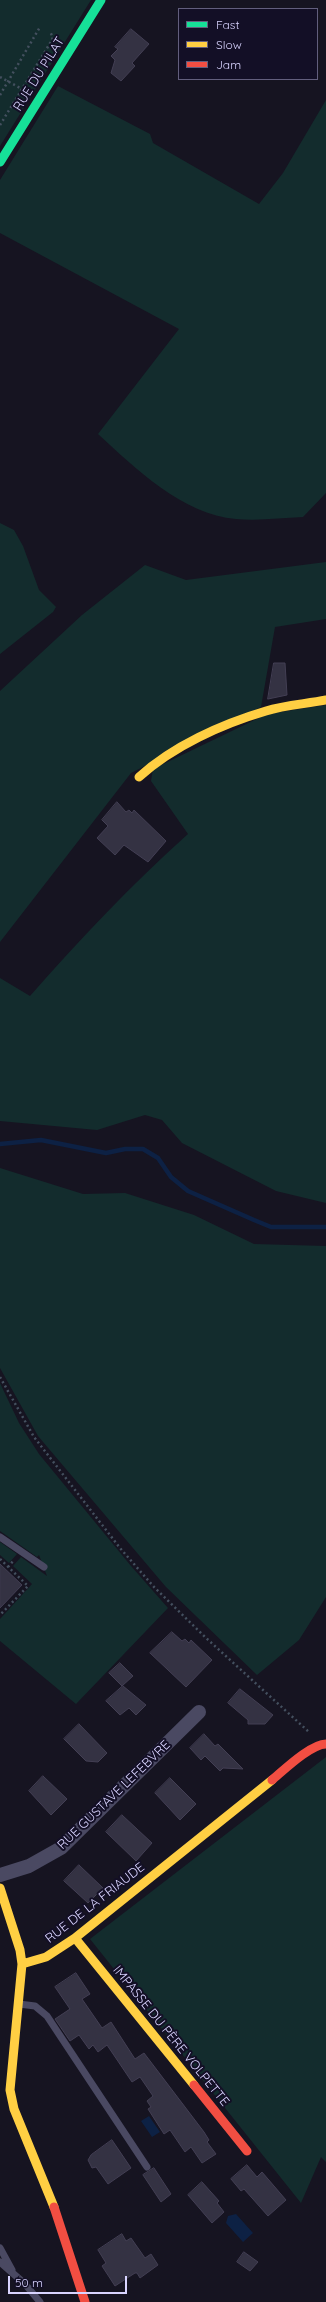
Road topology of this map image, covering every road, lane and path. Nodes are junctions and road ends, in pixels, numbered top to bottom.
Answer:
1 (101, 0) edge
2 (40, 27) dead end
3 (50, 32) dead end
4 (0, 77) edge
5 (8, 81) junction
6 (22, 89) junction
7 (0, 95) edge
8 (0, 125) edge
9 (0, 162) edge
10 (326, 700) edge
11 (139, 777) dead end
12 (0, 1377) edge
13 (0, 1537) edge
14 (0, 1559) edge
15 (44, 1566) dead end
16 (0, 1615) edge
17 (199, 1712) dead end
18 (323, 1744) edge
19 (0, 1875) edge
20 (0, 1888) edge
21 (75, 1938) junction
22 (22, 1964) junction
23 (19, 2004) junction
24 (248, 2151) dead end
25 (147, 2167) dead end
26 (0, 2248) edge
27 (0, 2262) edge
28 (14, 2274) junction
29 (40, 2302) edge
30 (85, 2302) edge

1 - 9 street, RUE DU PILAT
2 - 5 path
3 - 6 path
4 - 5 path
5 - 6 path
5 - 7 path
6 - 8 path
10 - 11 street
12 - 18 path
13 - 15 lane
14 - 16 path
17 - 19 street, RUE GUSTAVE LEFEBVRE
18 - 21 street, RUE DE LA FRIAUDE
20 - 22 street
21 - 22 street, RUE DE LA FRIAUDE
21 - 24 street, IMPASSE DU PÈRE VOLPETTE
22 - 23 street
23 - 25 lane
23 - 30 street
26 - 28 lane
27 - 28 lane
28 - 29 lane

